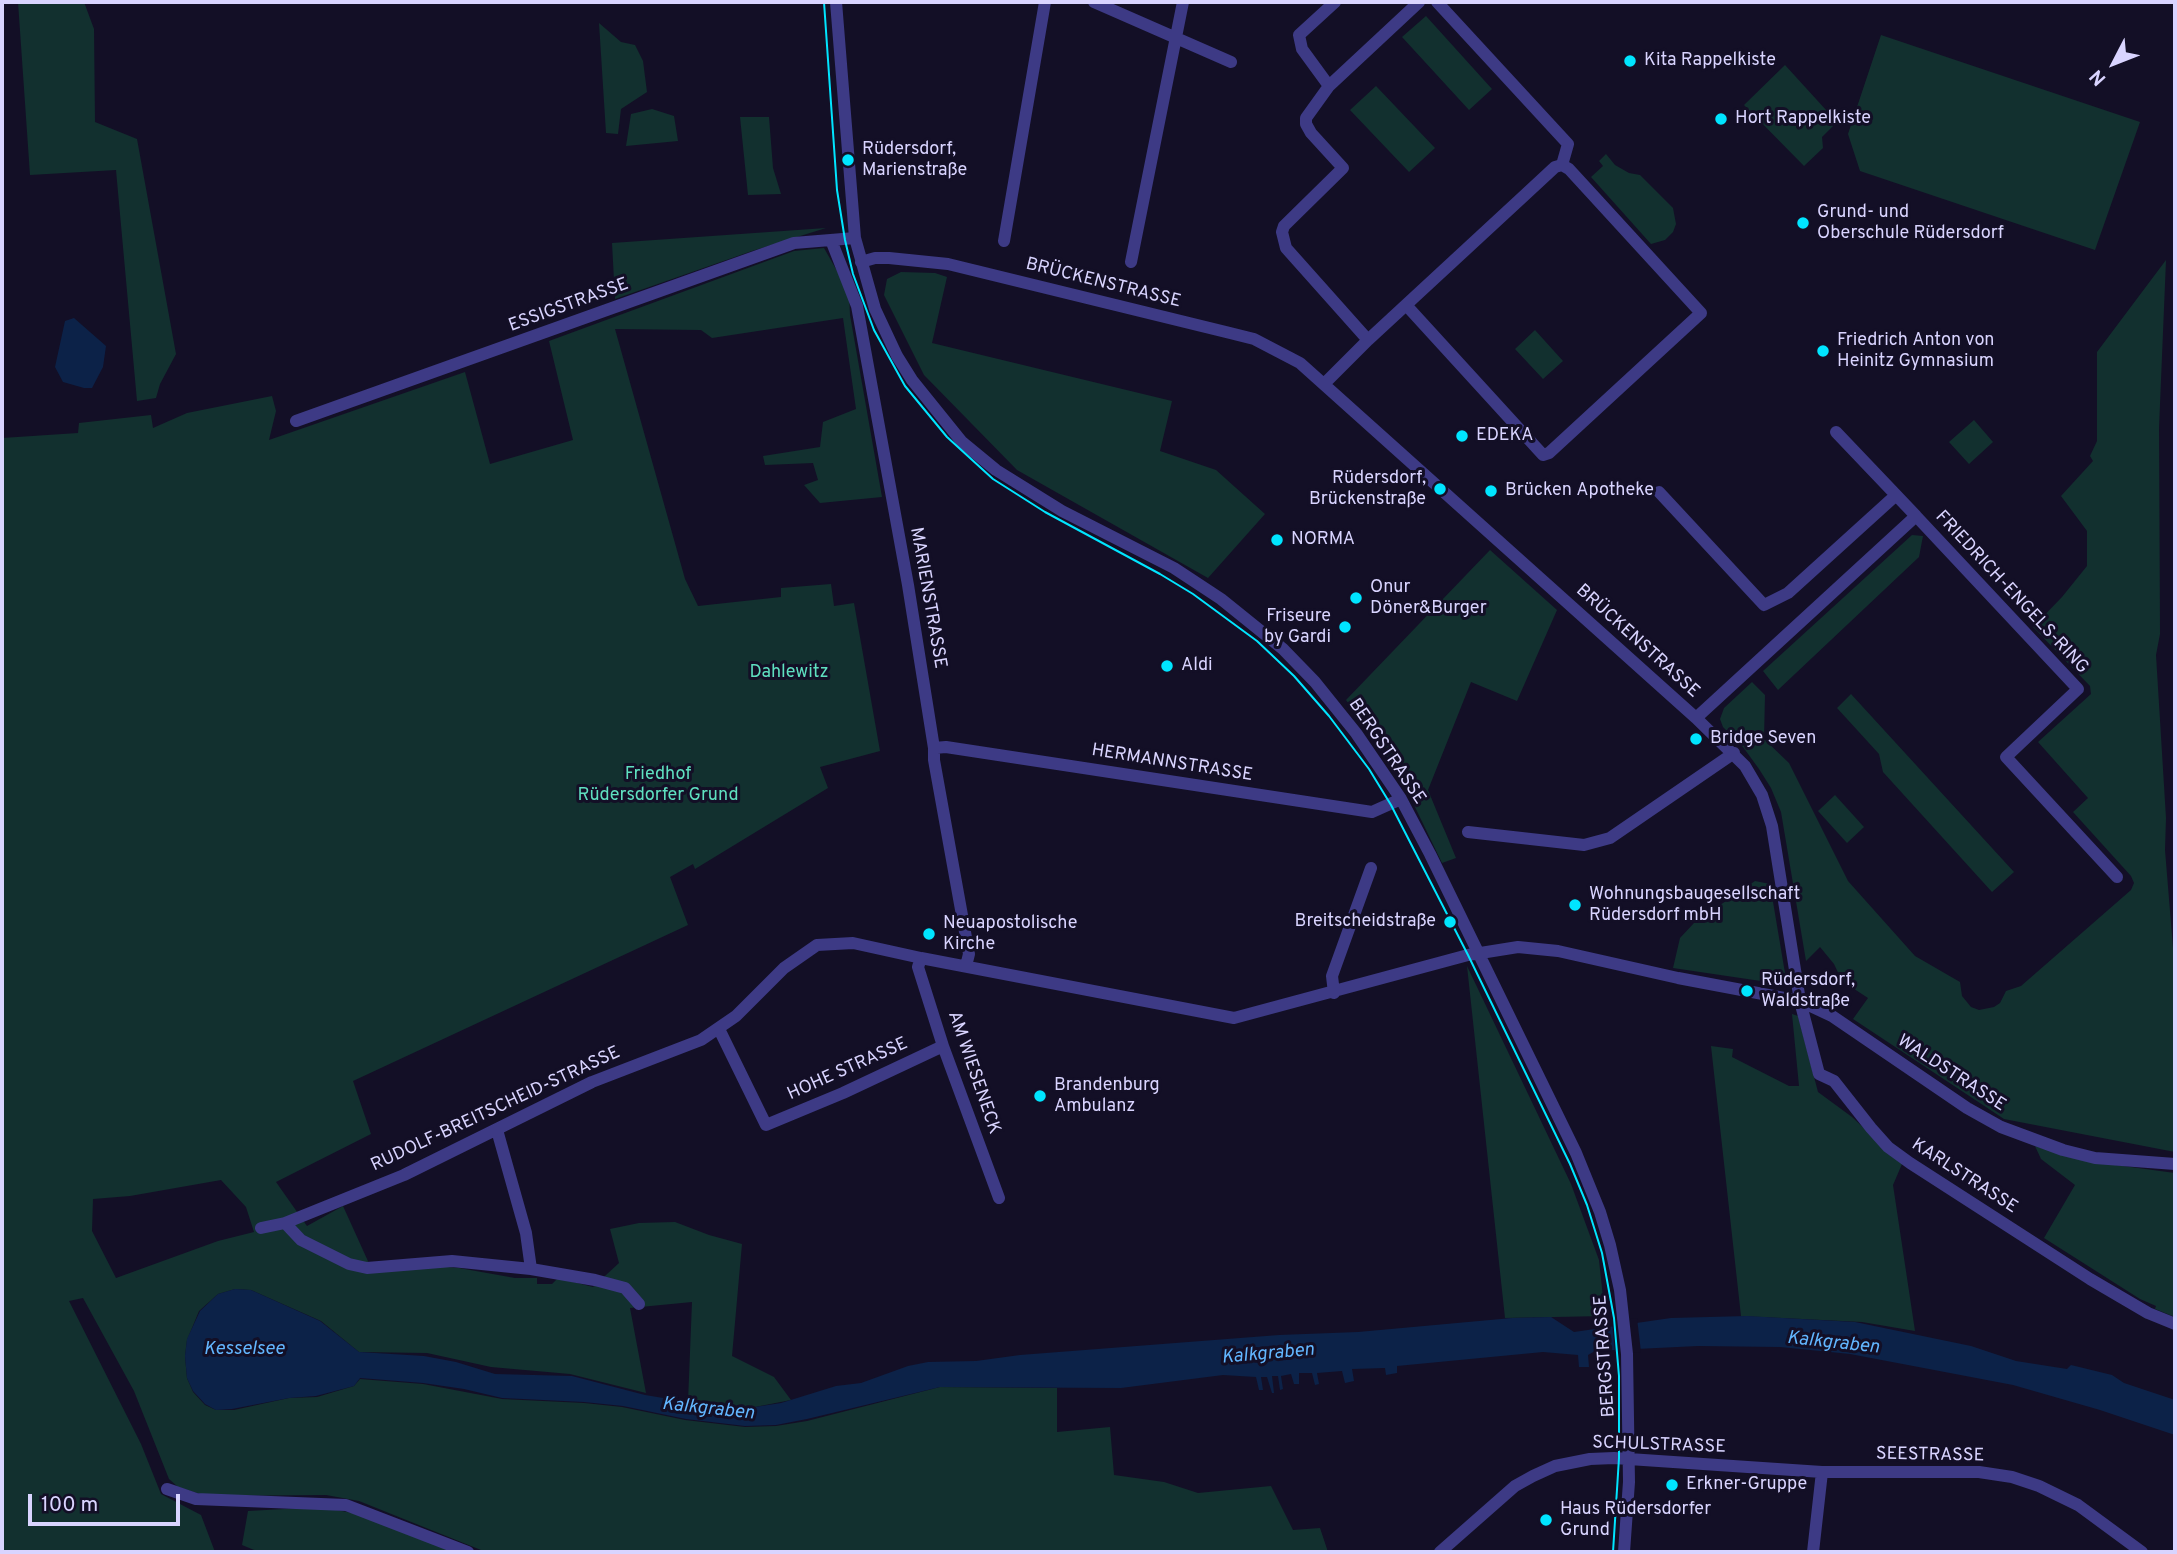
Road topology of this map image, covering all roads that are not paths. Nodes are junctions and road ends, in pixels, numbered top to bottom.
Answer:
1 (836, 2) edge
2 (1045, 2) edge
3 (1094, 2) edge
4 (1183, 2) edge
5 (1419, 2) edge
6 (1437, 2) edge
7 (1330, 3) edge
8 (1176, 36) junction
9 (1231, 62) dead end
10 (1329, 86) junction
11 (1562, 165) junction
12 (855, 238) junction
13 (831, 240) junction
14 (1004, 240) dead end
15 (861, 262) junction
16 (1131, 262) dead end
17 (1406, 306) junction
18 (1368, 340) junction
19 (1324, 384) junction
20 (296, 421) dead end
21 (1836, 432) dead end
22 (1659, 492) dead end
23 (1895, 496) junction
24 (1916, 516) junction
25 (1696, 718) junction
26 (934, 748) junction
27 (1734, 753) junction
28 (1401, 799) junction
29 (1468, 832) dead end
30 (1371, 868) dead end
31 (2118, 877) dead end
32 (1480, 954) junction
33 (921, 958) junction
34 (966, 965) junction
35 (1334, 993) junction
36 (1800, 1001) junction
37 (719, 1029) junction
38 (943, 1046) junction
39 (497, 1130) junction
40 (2175, 1164) edge
41 (999, 1198) dead end
42 (285, 1223) junction
43 (261, 1228) dead end
44 (531, 1269) junction
45 (639, 1304) dead end
46 (2175, 1324) edge
47 (1628, 1459) junction
48 (1822, 1472) junction
49 (167, 1489) dead end
50 (468, 1552) edge
51 (1440, 1552) edge
52 (1624, 1552) edge
53 (1813, 1552) edge
54 (2142, 1552) edge

1 - 12 street
2 - 14 street
3 - 8 street
4 - 8 street
5 - 10 street
6 - 11 street
7 - 10 street
8 - 9 street
8 - 16 street
10 - 18 street
11 - 17 street
11 - 17 street
12 - 13 street, ESSIGSTRASSE
12 - 15 street
13 - 20 street, ESSIGSTRASSE
13 - 26 street, MARIENSTRASSE
15 - 19 street, BRÜCKENSTRASSE
15 - 28 street, BERGSTRASSE
17 - 18 street
18 - 19 street
19 - 25 street, BRÜCKENSTRASSE
21 - 23 street
22 - 23 street
23 - 24 street
24 - 25 street, FRIEDRICH-ENGELS-RING
24 - 31 street, FRIEDRICH-ENGELS-RING
25 - 27 street, BRÜCKENSTRASSE
26 - 28 street, HERMANNSTRASSE
26 - 34 street, MARIENSTRASSE
27 - 29 street
27 - 36 street, BRÜCKENSTRASSE
28 - 32 street, BERGSTRASSE
30 - 35 street
32 - 35 street, RUDOLF-BREITSCHEID-STRASSE
32 - 36 street, RUDOLF-BREITSCHEID-STRASSE
32 - 47 street, BERGSTRASSE
33 - 34 street, RUDOLF-BREITSCHEID-STRASSE
33 - 37 street, RUDOLF-BREITSCHEID-STRASSE
33 - 38 street, AM WIESENECK
34 - 35 street, RUDOLF-BREITSCHEID-STRASSE
36 - 40 street, WALDSTRASSE
36 - 46 street, KARLSTRASSE
37 - 38 street, HOHE STRASSE
37 - 39 street, RUDOLF-BREITSCHEID-STRASSE
38 - 41 street, AM WIESENECK
39 - 42 street, RUDOLF-BREITSCHEID-STRASSE
39 - 44 street
42 - 43 street, RUDOLF-BREITSCHEID-STRASSE
42 - 44 street
44 - 45 street
47 - 48 street, SCHULSTRASSE
47 - 51 street, SCHULSTRASSE
47 - 52 street, BERGSTRASSE
48 - 53 street
48 - 54 street, SEESTRASSE
49 - 50 street

